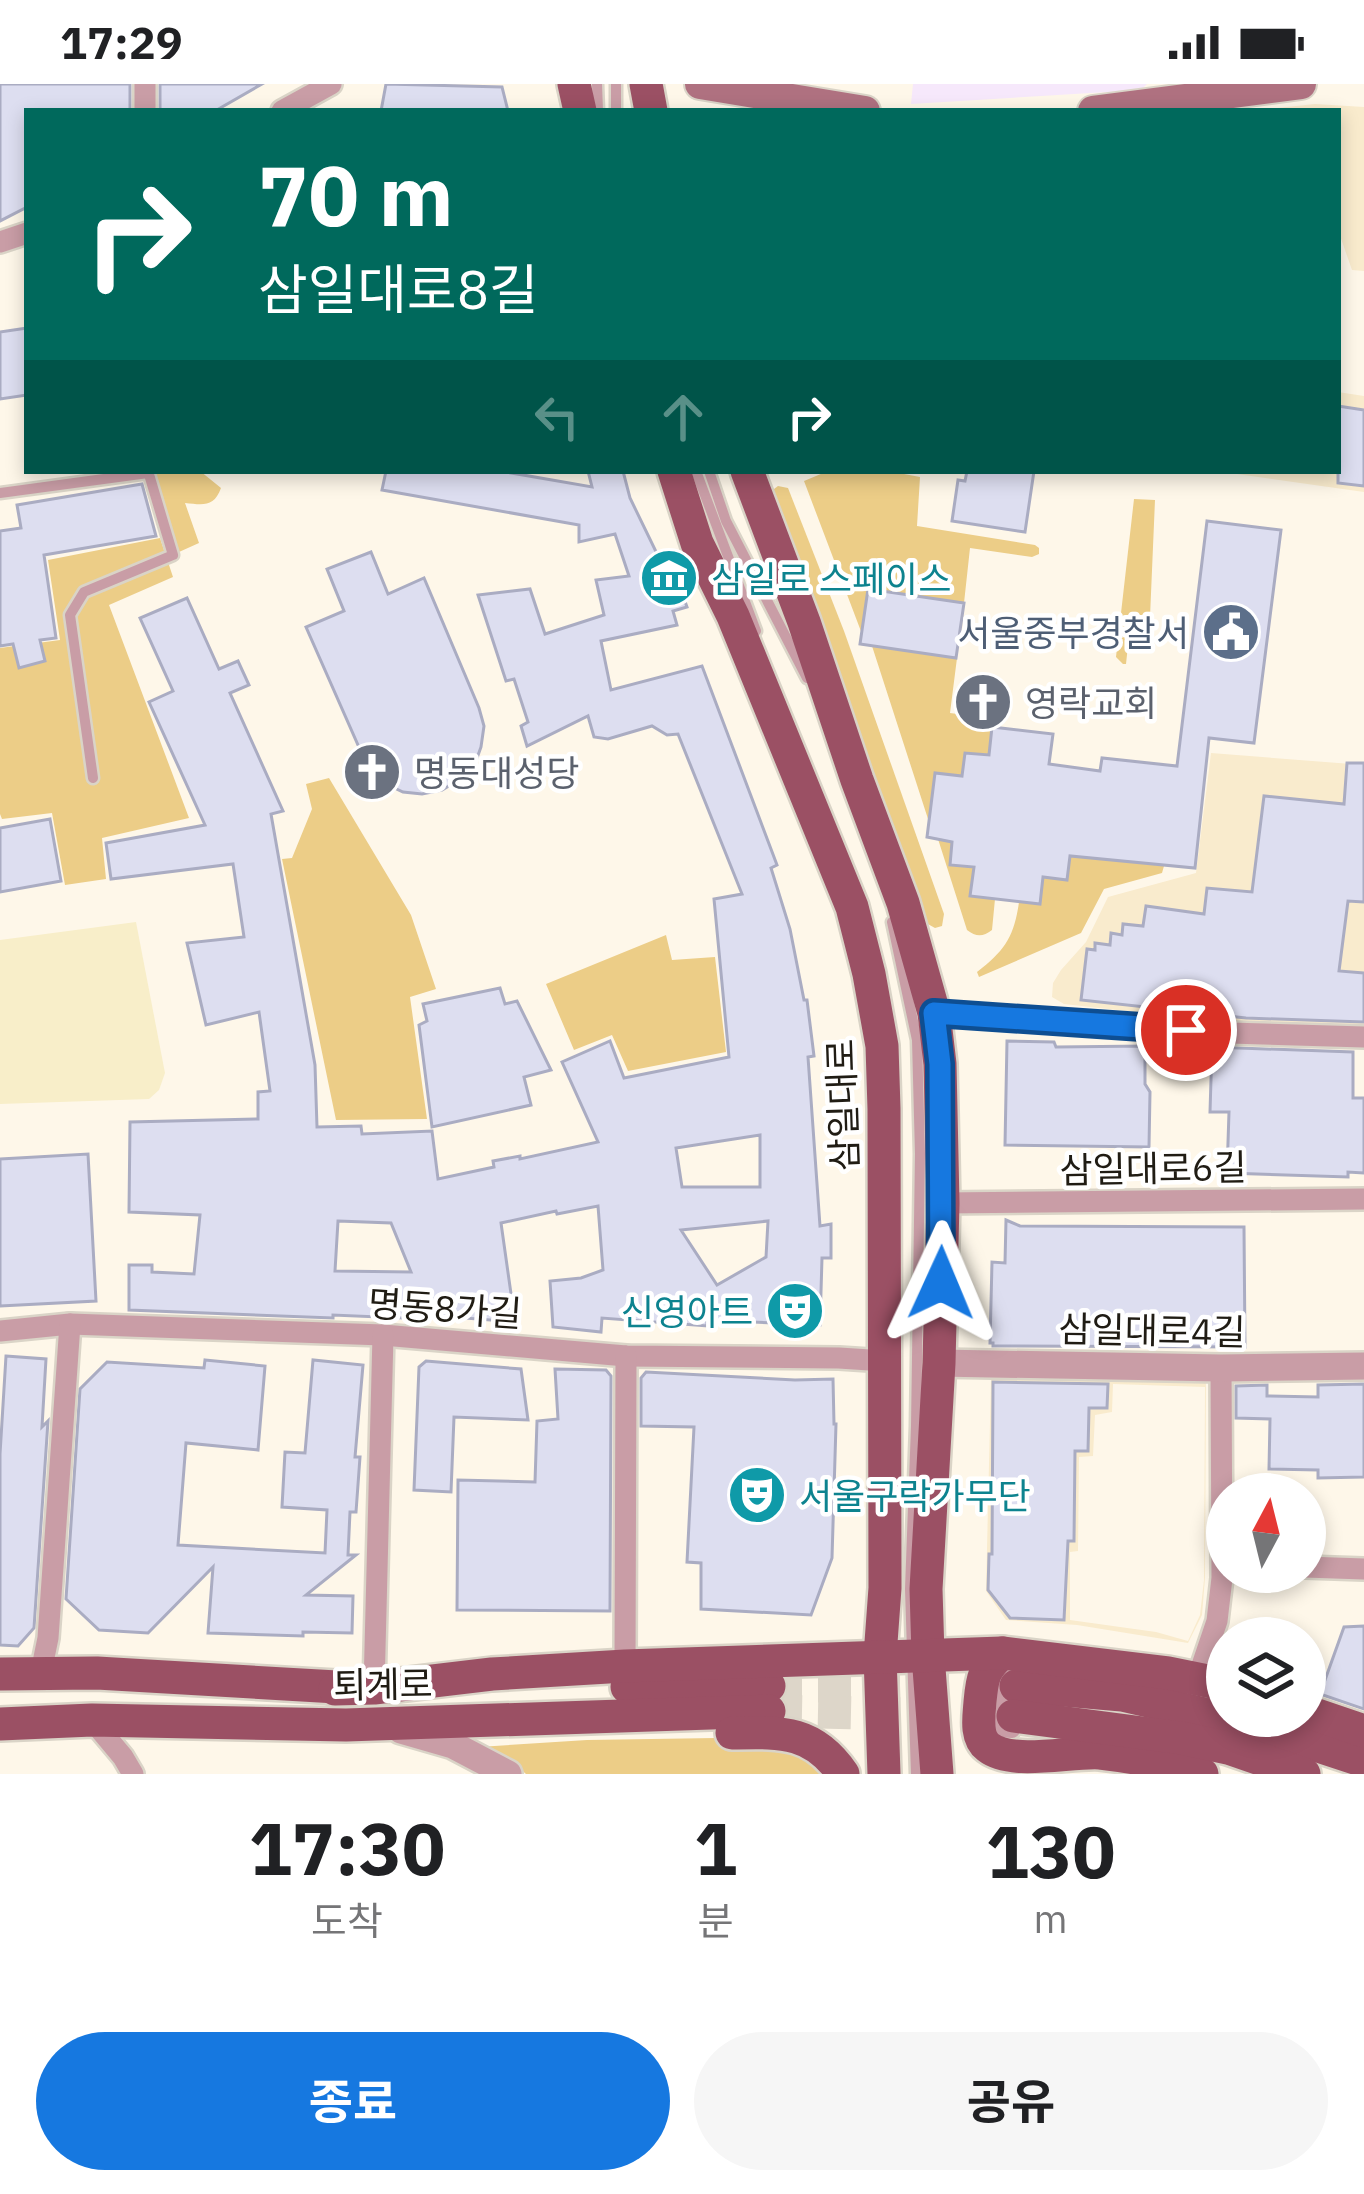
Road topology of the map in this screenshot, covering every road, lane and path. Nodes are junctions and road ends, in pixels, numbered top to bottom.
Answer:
1 (331, 84) edge
2 (700, 84) edge
3 (1301, 84) edge
4 (1178, 92) edge
5 (287, 108) edge
6 (847, 108) edge
7 (1106, 108) edge
8 (134, 474) edge
9 (149, 474) edge
10 (675, 474) edge
11 (697, 474) edge
12 (711, 474) edge
13 (748, 474) edge
14 (0, 493) edge
15 (763, 648) dead end
16 (829, 719) junction
17 (797, 736) dead end
18 (850, 760) junction
19 (93, 778) dead end
20 (877, 871) dead end
21 (890, 913) dead end
22 (934, 1013) junction
23 (1364, 1037) edge
24 (1364, 1199) edge
25 (943, 1203) junction
26 (70, 1324) junction
27 (0, 1331) edge
28 (383, 1335) junction
29 (626, 1356) junction
30 (885, 1361) junction
31 (939, 1363) junction
32 (1364, 1366) edge
33 (1221, 1368) junction
34 (1223, 1473) edge
35 (885, 1532) junction
36 (1326, 1568) edge
37 (1364, 1570) edge
38 (1002, 1653) junction
39 (906, 1656) junction
40 (625, 1666) junction
41 (41, 1672) junction
42 (0, 1674) edge
43 (1206, 1680) edge
44 (334, 1688) junction
45 (374, 1688) junction
46 (1326, 1718) edge
47 (92, 1720) junction
48 (0, 1724) edge
49 (346, 1725) junction
50 (401, 1730) junction
51 (1364, 1730) edge
52 (1097, 1753) junction
53 (1364, 1761) edge
54 (133, 1774) edge
55 (508, 1774) edge
56 (844, 1774) edge
57 (884, 1774) edge
58 (916, 1774) edge
59 (937, 1774) edge
60 (1045, 1774) edge
61 (1202, 1774) edge
62 (1304, 1774) edge

1 - 5 street
2 - 6 main road
3 - 4 main road
4 - 7 main road
8 - 14 lane
9 - 19 lane
10 - 30 main road, 삼일대로
11 - 15 lane
12 - 16 lane
13 - 18 main road, 삼일대로
16 - 18 lane
16 - 20 lane
17 - 35 lane
18 - 22 main road, 삼일대로
21 - 39 lane, 삼일대로
22 - 23 street
22 - 25 main road, 삼일대로
24 - 25 street, 삼일대로6길
25 - 31 main road, 삼일대로
26 - 27 street, 명동8가길
26 - 28 street, 명동8가길
26 - 41 street
28 - 29 street, 명동8가길
28 - 45 street, 퇴계로
29 - 30 street, 명동8가길
29 - 40 street
30 - 35 main road, 삼일대로
31 - 33 street, 삼일대로4길
31 - 39 main road, 삼일대로
32 - 33 street, 삼일대로4길
33 - 34 street, 퇴계로
35 - 39 main road, 삼일대로
36 - 37 street
38 - 39 main road, 퇴계로
38 - 43 main road, 퇴계로
38 - 52 main road
39 - 40 main road, 퇴계로
39 - 57 main road, 삼일대로
39 - 58 lane, 삼일대로
39 - 59 main road, 삼일대로
40 - 45 main road, 퇴계로
41 - 42 main road, 퇴계로
41 - 44 main road, 퇴계로
44 - 45 main road, 퇴계로
44 - 49 main road, 퇴계로
46 - 51 main road
47 - 48 main road, 퇴계로
47 - 49 main road, 퇴계로
47 - 54 street
49 - 50 main road
50 - 55 street
50 - 56 main road
52 - 60 main road
52 - 61 main road
53 - 62 main road

